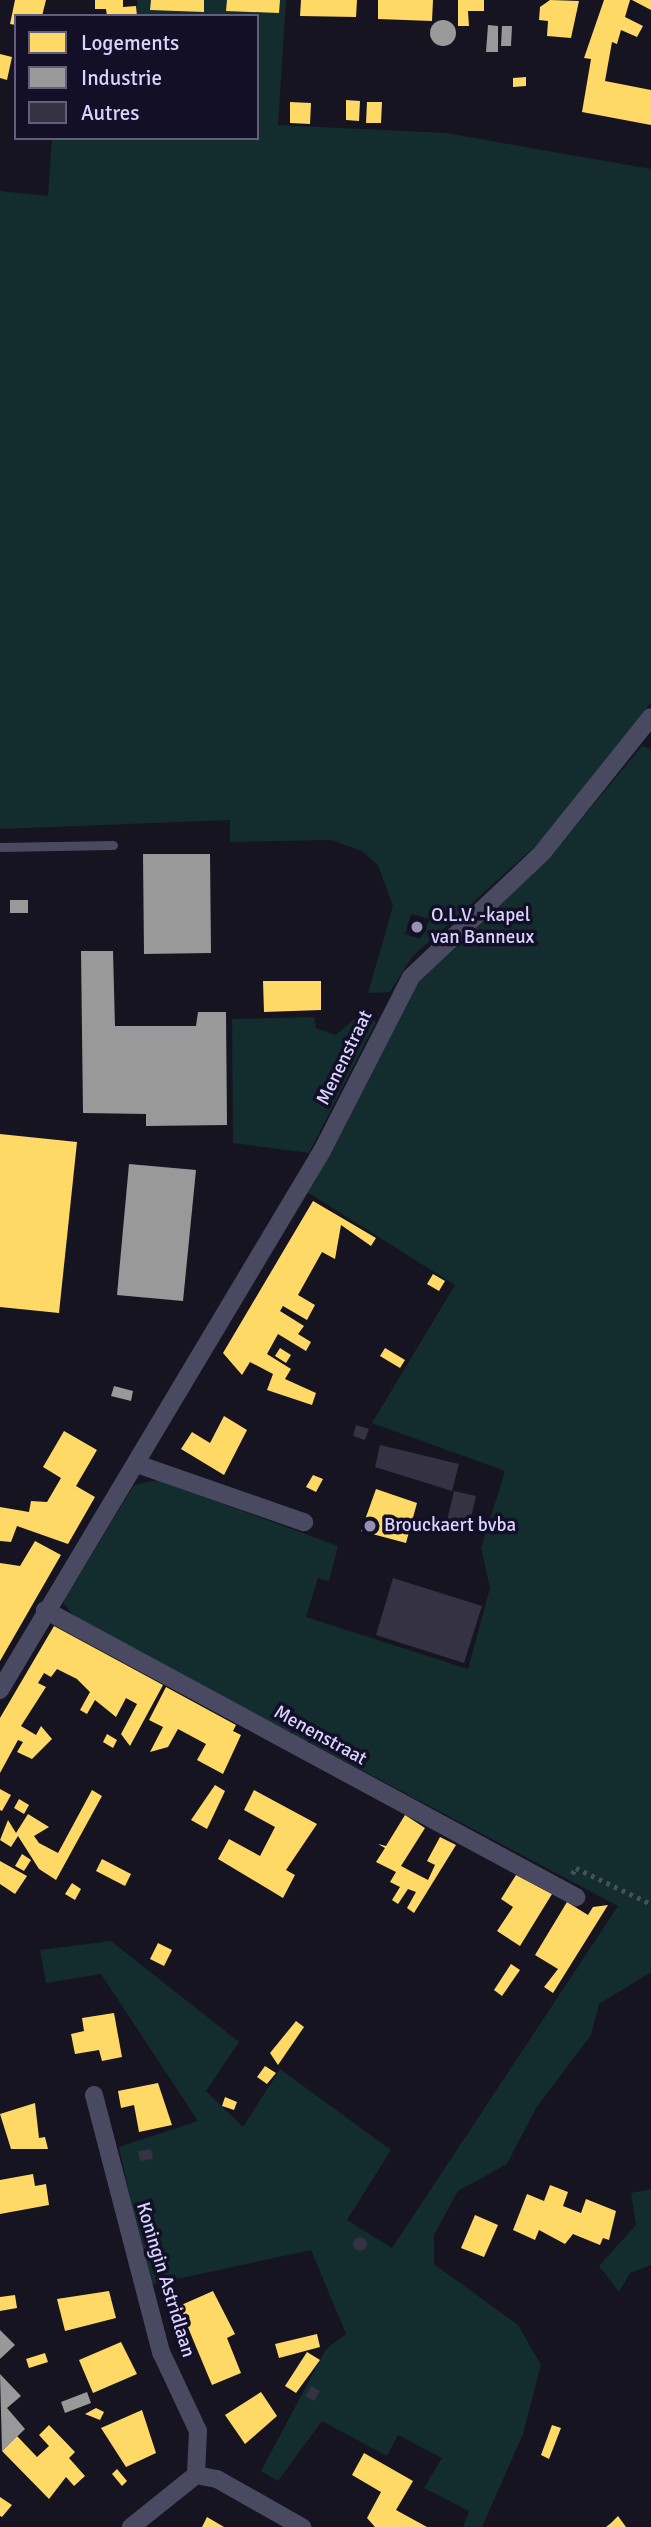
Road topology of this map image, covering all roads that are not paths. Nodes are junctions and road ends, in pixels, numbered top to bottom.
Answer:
1 (651, 717) edge
2 (113, 845) dead end
3 (0, 847) edge
4 (137, 1464) junction
5 (304, 1522) dead end
6 (45, 1610) junction
7 (0, 1690) edge
8 (569, 1893) road end
9 (94, 2095) dead end
10 (197, 2475) junction
11 (131, 2527) edge
12 (302, 2527) edge

1 - 4 street, Menenstraat
2 - 3 lane
4 - 5 street
4 - 6 street, Menenstraat
6 - 7 street, Menenstraat
6 - 8 street, Menenstraat
9 - 10 street, Koningin Astridlaan
10 - 11 street
10 - 12 street

